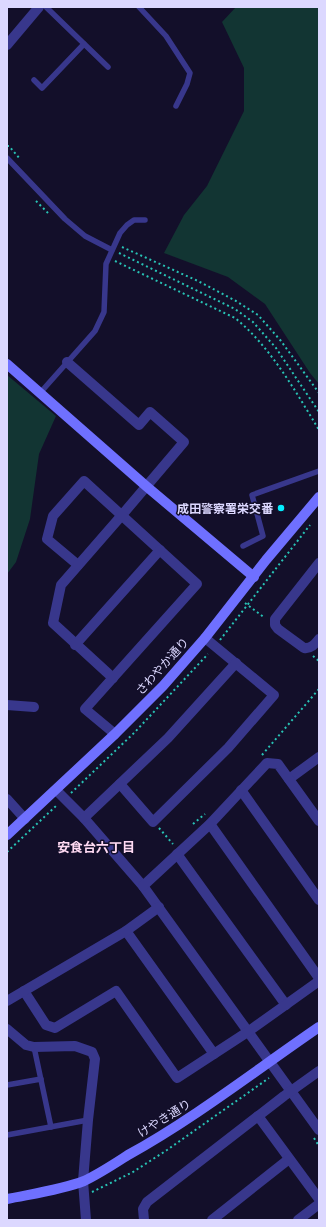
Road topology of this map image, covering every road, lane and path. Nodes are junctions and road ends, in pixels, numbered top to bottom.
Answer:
1 (39, 7) edge
2 (46, 7) edge
3 (139, 7) edge
4 (84, 44) junction
5 (7, 45) edge
6 (108, 67) dead end
7 (34, 80) dead end
8 (176, 106) dead end
9 (7, 146) edge
10 (7, 158) edge
11 (24, 164) dead end
12 (36, 200) dead end
13 (50, 216) dead end
14 (145, 220) dead end
15 (115, 244) junction
16 (112, 250) junction
17 (108, 258) junction
18 (67, 362) junction
19 (7, 364) edge
20 (40, 393) junction
21 (319, 393) edge
22 (319, 412) edge
23 (319, 430) edge
24 (319, 471) edge
25 (146, 486) junction
26 (318, 501) edge
27 (122, 515) junction
28 (243, 546) dead end
29 (160, 550) junction
30 (319, 563) edge
31 (78, 565) junction
32 (254, 577) junction
33 (238, 597) junction
34 (275, 625) junction
35 (205, 638) junction
36 (319, 639) edge
37 (75, 645) junction
38 (236, 663) junction
39 (113, 678) junction
40 (316, 693) dead end
41 (319, 697) edge
42 (7, 705) edge
43 (34, 707) dead end
44 (115, 734) junction
45 (319, 757) edge
46 (289, 779) junction
47 (120, 784) junction
48 (56, 790) junction
49 (241, 790) junction
50 (7, 799) edge
51 (84, 818) junction
52 (25, 819) junction
53 (319, 821) edge
54 (153, 822) junction
55 (210, 824) junction
56 (7, 836) edge
57 (173, 844) dead end
58 (177, 854) junction
59 (143, 886) junction
60 (319, 900) edge
61 (159, 907) junction
62 (126, 931) junction
63 (319, 978) edge
64 (319, 981) edge
65 (24, 991) junction
66 (7, 1001) edge
67 (286, 1005) junction
68 (319, 1026) edge
69 (249, 1031) junction
70 (9, 1032) edge
71 (34, 1046) junction
72 (214, 1054) junction
73 (270, 1060) junction
74 (319, 1071) edge
75 (40, 1079) junction
76 (7, 1085) edge
77 (290, 1091) junction
78 (258, 1116) junction
79 (88, 1120) junction
80 (51, 1127) junction
81 (319, 1130) edge
82 (7, 1135) edge
83 (289, 1159) junction
84 (84, 1181) junction
85 (7, 1198) edge
86 (319, 1199) edge
87 (319, 1204) edge
88 (86, 1220) edge
89 (144, 1220) edge
90 (212, 1220) edge
91 (298, 1220) edge

1 - 5 street
2 - 4 lane
3 - 8 lane
4 - 6 lane
4 - 7 lane
9 - 11 path
10 - 16 lane
12 - 13 path
14 - 15 lane
15 - 16 lane
15 - 21 path
16 - 17 lane
16 - 22 path
17 - 18 lane
17 - 23 path
18 - 20 lane
18 - 25 street
19 - 20 street
20 - 25 street
24 - 28 lane
25 - 27 street
25 - 32 street
26 - 32 street, さわやか通り
27 - 29 street
27 - 31 street
27 - 31 street
29 - 37 street
29 - 39 street
30 - 34 street
31 - 37 street
32 - 33 street, さわやか通り
33 - 34 path
33 - 35 street, さわやか通り
34 - 36 street
35 - 38 street
35 - 44 street, さわやか通り
37 - 39 street
38 - 47 street
38 - 54 street
39 - 44 street
40 - 41 path
42 - 43 street
44 - 48 street, さわやか通り
45 - 46 street
46 - 49 street
46 - 53 street
47 - 51 street
47 - 54 street
48 - 51 street
48 - 52 street, さわやか通り
49 - 55 street
49 - 60 street
50 - 52 street
51 - 59 street
52 - 56 street, さわやか通り
54 - 57 path
55 - 58 street
55 - 63 street
58 - 59 street
58 - 67 street
59 - 61 street
61 - 62 street
61 - 69 street
62 - 65 street
62 - 72 street
64 - 67 street
65 - 66 street
65 - 72 street
67 - 69 street
68 - 73 street, けやき通り
69 - 72 street
69 - 73 street
70 - 71 street
71 - 75 lane
71 - 79 street
73 - 77 street
73 - 84 street, けやき通り
74 - 77 street
75 - 76 lane
75 - 80 lane
77 - 78 street
77 - 81 street
78 - 83 street
78 - 89 street
79 - 80 lane
79 - 84 street
80 - 82 lane
83 - 86 street
83 - 90 street
84 - 85 street, けやき通り
84 - 88 street
87 - 91 street

